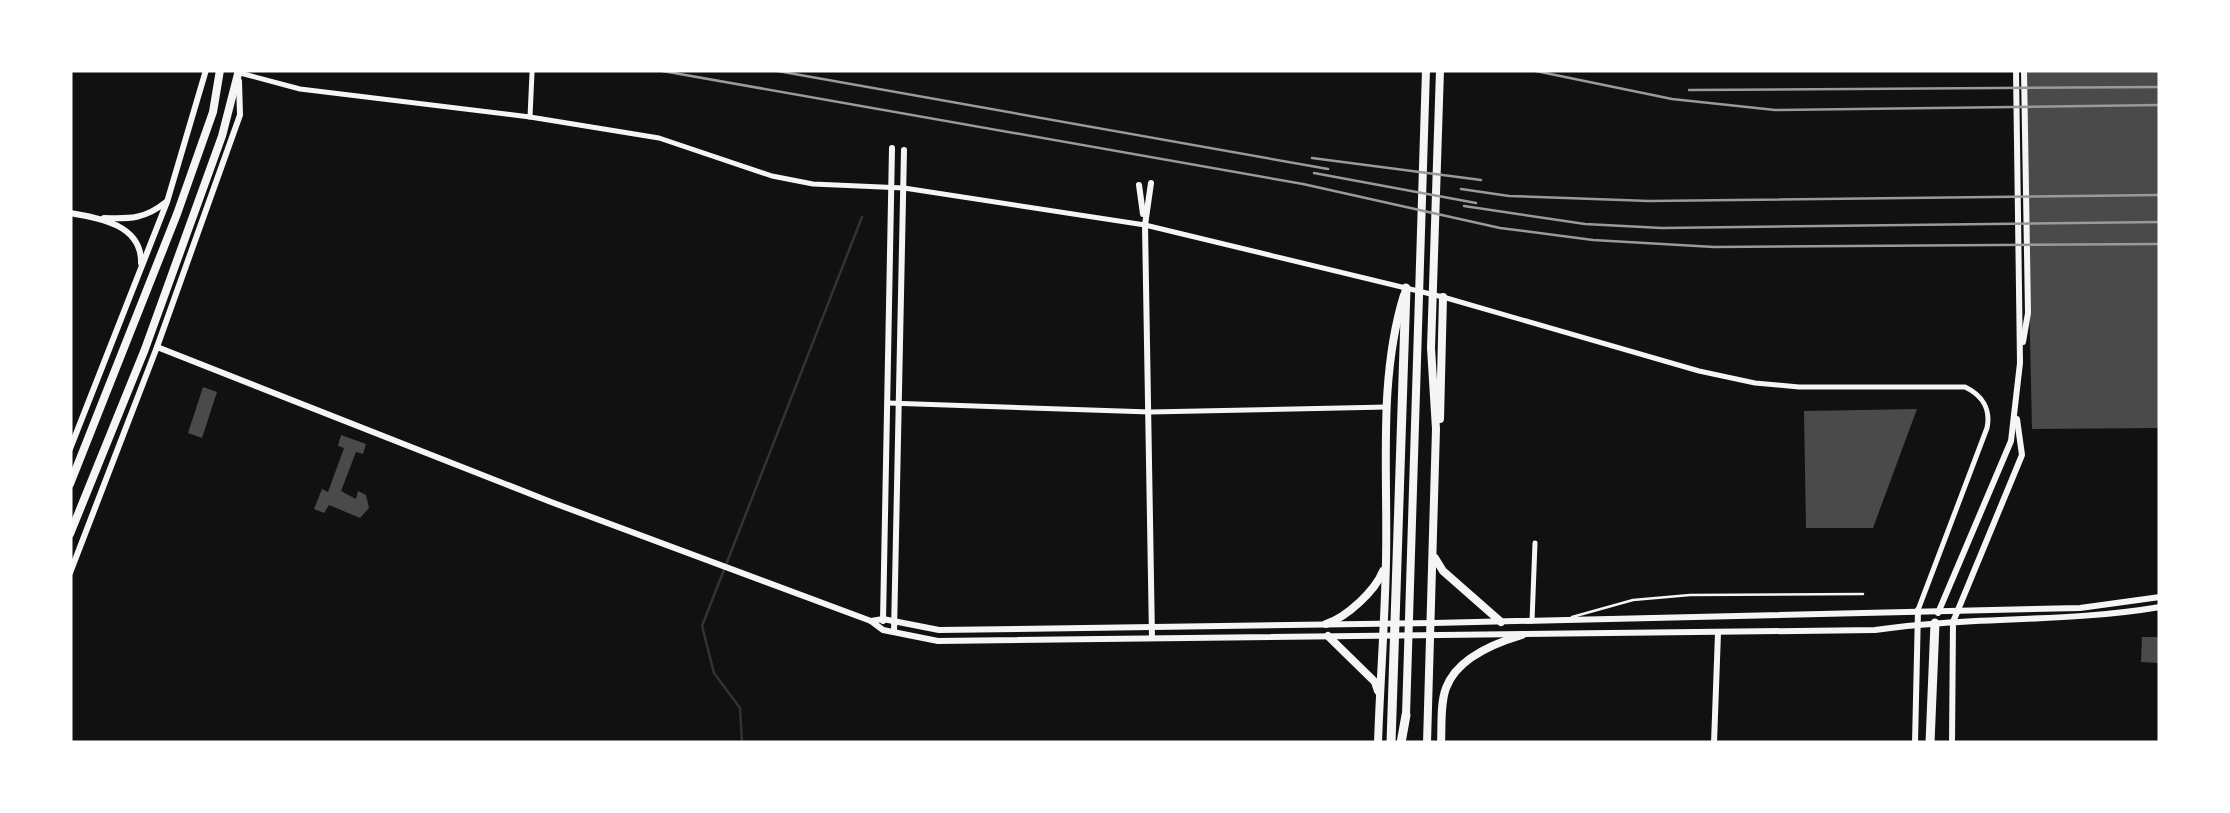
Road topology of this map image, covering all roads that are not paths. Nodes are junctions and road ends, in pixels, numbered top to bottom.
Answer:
1 (206, 70) edge
2 (220, 70) edge
3 (1426, 70) edge
4 (1440, 70) edge
5 (2016, 70) edge
6 (2024, 70) edge
7 (239, 71) edge
8 (532, 73) dead end
9 (530, 117) junction
10 (892, 148) dead end
11 (904, 150) dead end
12 (1150, 183) dead end
13 (1138, 185) dead end
14 (892, 187) junction
15 (904, 188) junction
16 (167, 202) junction
17 (70, 213) edge
18 (98, 218) junction
19 (1145, 225) junction
20 (141, 270) junction
21 (1406, 288) junction
22 (1443, 297) junction
23 (157, 348) junction
24 (2020, 363) junction
25 (888, 403) junction
26 (900, 403) junction
27 (1388, 407) junction
28 (1150, 412) junction
29 (2016, 413) junction
30 (70, 449) edge
31 (70, 484) edge
32 (70, 534) edge
33 (1535, 542) dead end
34 (1435, 558) junction
35 (1386, 562) junction
36 (70, 573) edge
37 (1863, 594) dead end
38 (2160, 598) edge
39 (2160, 607) edge
40 (1918, 610) junction
41 (1938, 610) junction
42 (1956, 610) junction
43 (883, 619) junction
44 (895, 621) junction
45 (1532, 621) junction
46 (1558, 621) junction
47 (871, 622) junction
48 (1501, 622) junction
49 (1953, 622) junction
50 (1936, 623) junction
51 (1326, 624) junction
52 (1383, 624) junction
53 (1434, 624) junction
54 (1918, 624) junction
55 (1153, 626) junction
56 (883, 630) junction
57 (894, 632) junction
58 (1718, 633) junction
59 (1383, 635) junction
60 (1434, 635) junction
61 (1522, 635) junction
62 (1328, 636) junction
63 (1152, 638) junction
64 (1380, 696) junction
65 (1406, 716) joint
66 (1930, 742) edge
67 (1378, 743) edge
68 (1390, 743) edge
69 (1401, 743) edge
70 (1427, 743) edge
71 (1438, 743) edge
72 (1714, 743) edge
73 (1915, 743) edge
74 (1952, 743) edge

1 - 16 street
2 - 31 main road
3 - 65 main road
4 - 70 main road
5 - 24 street
6 - 24 street
7 - 9 street
7 - 23 street
7 - 32 main road
8 - 9 street
9 - 14 street
10 - 14 street
11 - 15 street
12 - 19 street
13 - 19 street
14 - 15 street
14 - 25 street
15 - 19 street
15 - 26 street
16 - 18 street
16 - 20 street
17 - 18 street
18 - 20 street
19 - 21 street
19 - 28 street
20 - 30 street
21 - 22 street
21 - 27 main road
21 - 68 highway
22 - 34 main road
22 - 40 street
23 - 36 street
23 - 47 street
24 - 29 street
25 - 26 street
25 - 43 street
26 - 28 street
26 - 44 street
27 - 28 street
27 - 35 main road
28 - 55 street
29 - 41 street
29 - 42 street
33 - 45 street
34 - 48 main road
34 - 53 main road
35 - 51 main road
35 - 52 main road
37 - 46 lane
38 - 42 street
39 - 49 street
40 - 41 street
40 - 46 street
40 - 54 street
41 - 42 street
41 - 50 street
42 - 49 street
43 - 44 street
43 - 47 street
43 - 56 street
44 - 55 street
44 - 57 street
45 - 46 street
45 - 48 street
47 - 56 street
48 - 53 street
49 - 50 street
49 - 74 street
50 - 54 street
50 - 66 highway
51 - 52 street
51 - 55 street
52 - 53 street
52 - 59 main road
53 - 60 main road
54 - 58 street
54 - 73 street
55 - 63 street
56 - 57 street
57 - 63 street
58 - 61 street
58 - 72 street
59 - 60 street
59 - 62 street
59 - 64 main road
60 - 61 street
60 - 71 main road
61 - 71 main road
62 - 63 street
62 - 64 main road
64 - 67 main road
65 - 69 highway

